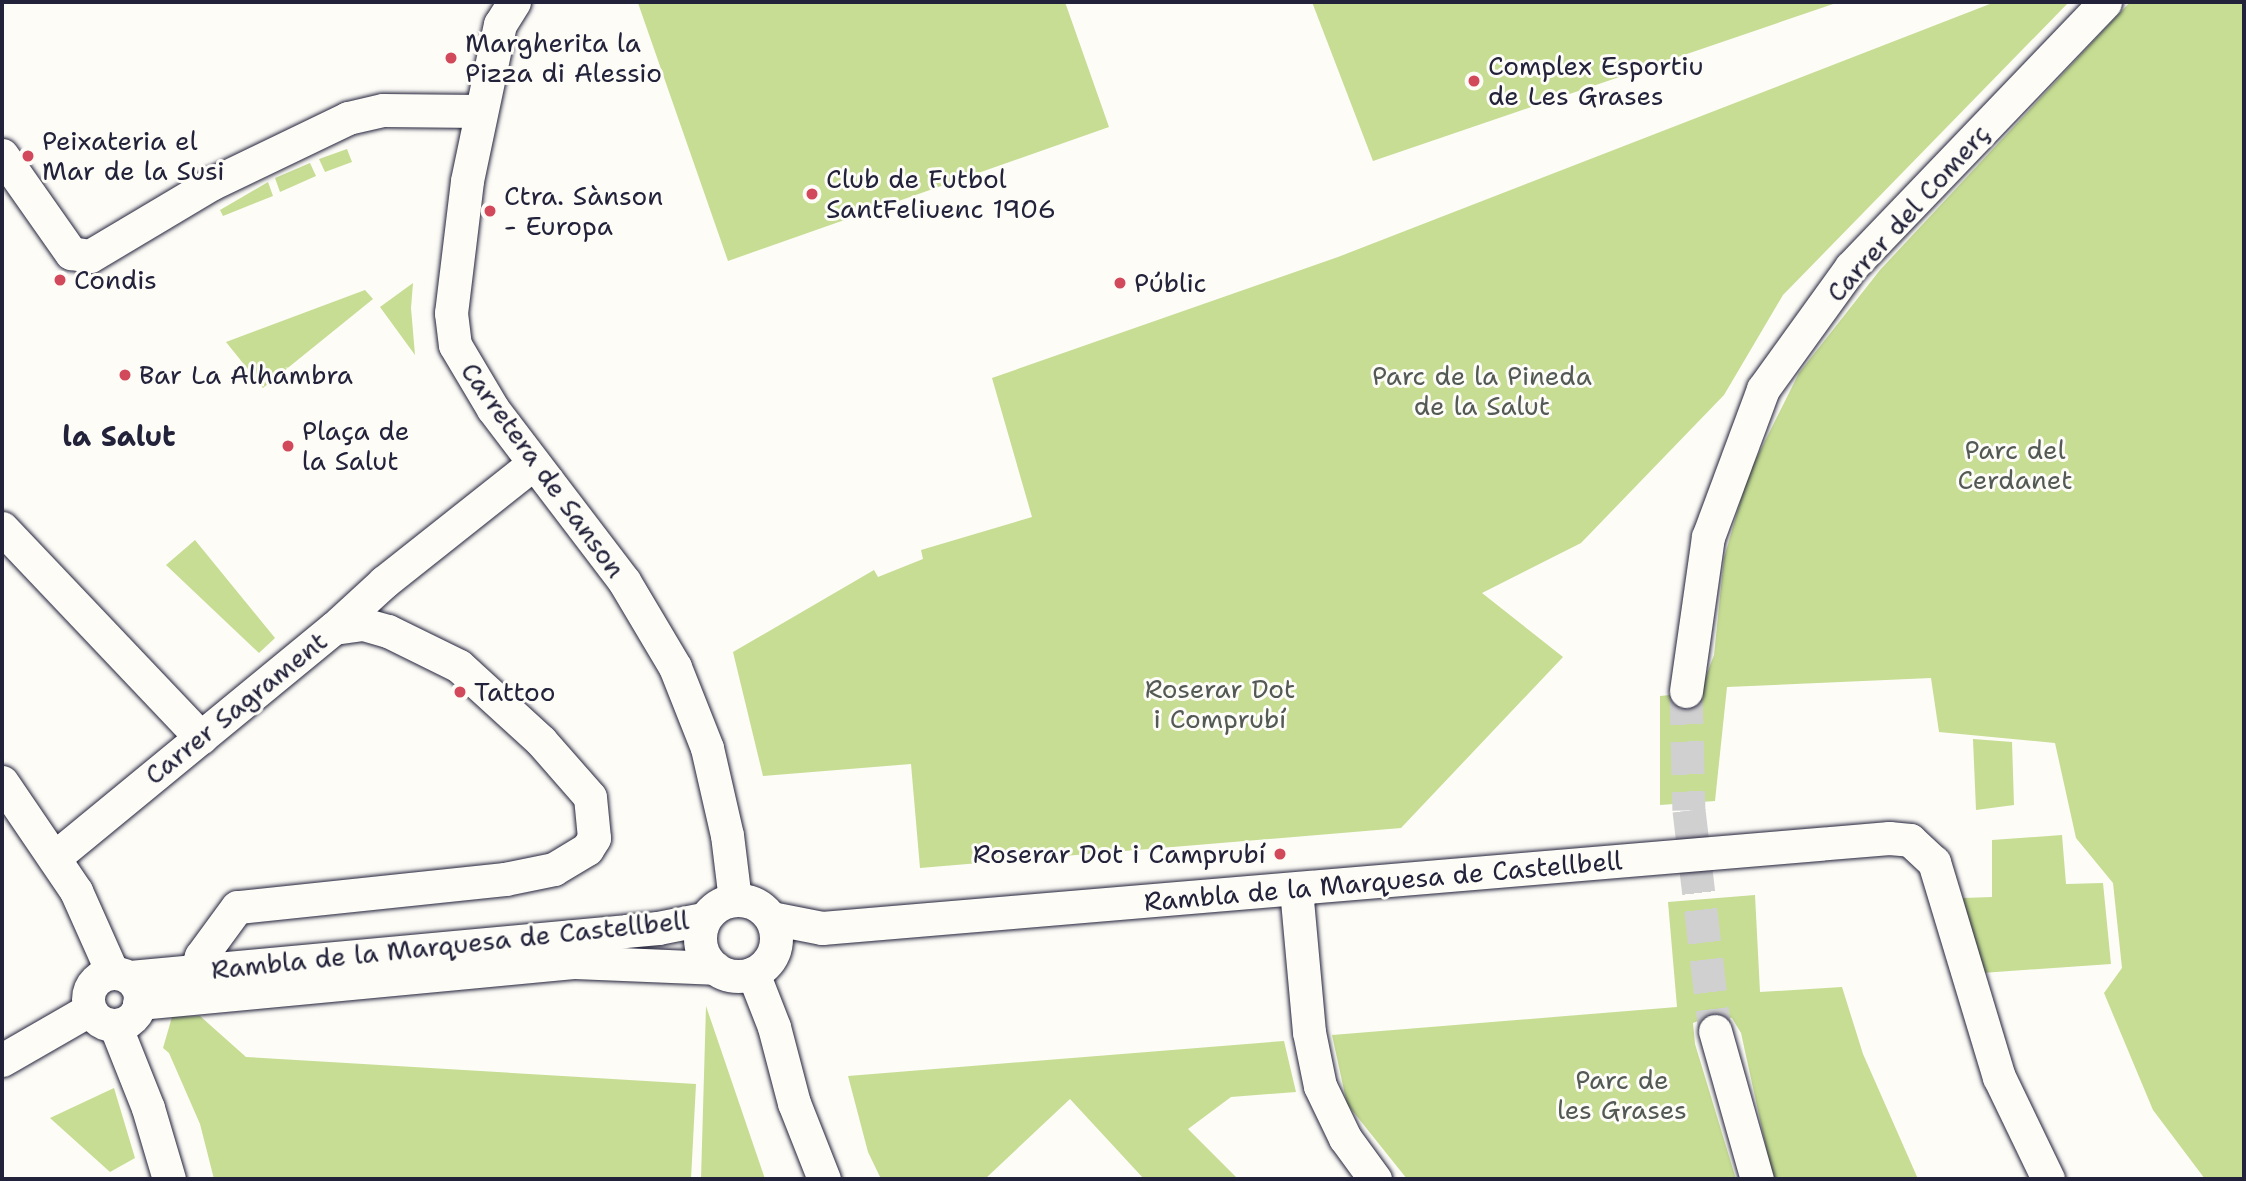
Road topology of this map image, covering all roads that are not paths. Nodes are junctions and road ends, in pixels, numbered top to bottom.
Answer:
1 (2105, 2) edge
2 (504, 9) edge
3 (480, 111) junction
4 (2, 155) edge
5 (534, 463) junction
6 (2, 528) edge
7 (334, 628) junction
8 (1686, 691) tunnel mouth
9 (201, 738) junction
10 (2, 782) edge
11 (594, 838) joint
12 (55, 858) junction
13 (1296, 889) junction
14 (735, 900) junction
15 (703, 919) junction
16 (773, 933) junction
17 (715, 968) junction
18 (196, 971) junction
19 (753, 973) junction
20 (127, 984) junction
21 (102, 1017) junction
22 (1715, 1031) tunnel mouth
23 (2, 1060) edge
24 (169, 1179) edge
25 (824, 1179) edge
26 (1375, 1179) edge
27 (1757, 1179) edge
28 (2048, 1179) edge

1 - 8 street, Carrer del Comerç
2 - 3 street, Carretera de Sanson
3 - 4 street
3 - 5 street, Carretera de Sanson
5 - 7 street
5 - 14 street, Carretera de Sanson
6 - 9 street
7 - 9 street, Carrer Sagrament
7 - 11 street, Carrer Sagrament
9 - 12 street, Carrer Sagrament
10 - 12 street
11 - 18 street, Rambla de la Marquesa de Castellbell
12 - 20 street
13 - 16 street, Rambla de la Marquesa de Castellbell
13 - 26 street
13 - 28 street, Rambla de la Marquesa de Castellbell
14 - 15 street
14 - 16 street
15 - 17 street
15 - 18 street, Rambla de la Marquesa de Castellbell
16 - 19 street
17 - 19 street
17 - 20 street, Rambla de la Marquesa de Castellbell
18 - 20 street, Rambla de la Marquesa de Castellbell
19 - 25 street
20 - 21 street
20 - 21 street
21 - 23 street
21 - 24 street
22 - 27 street

